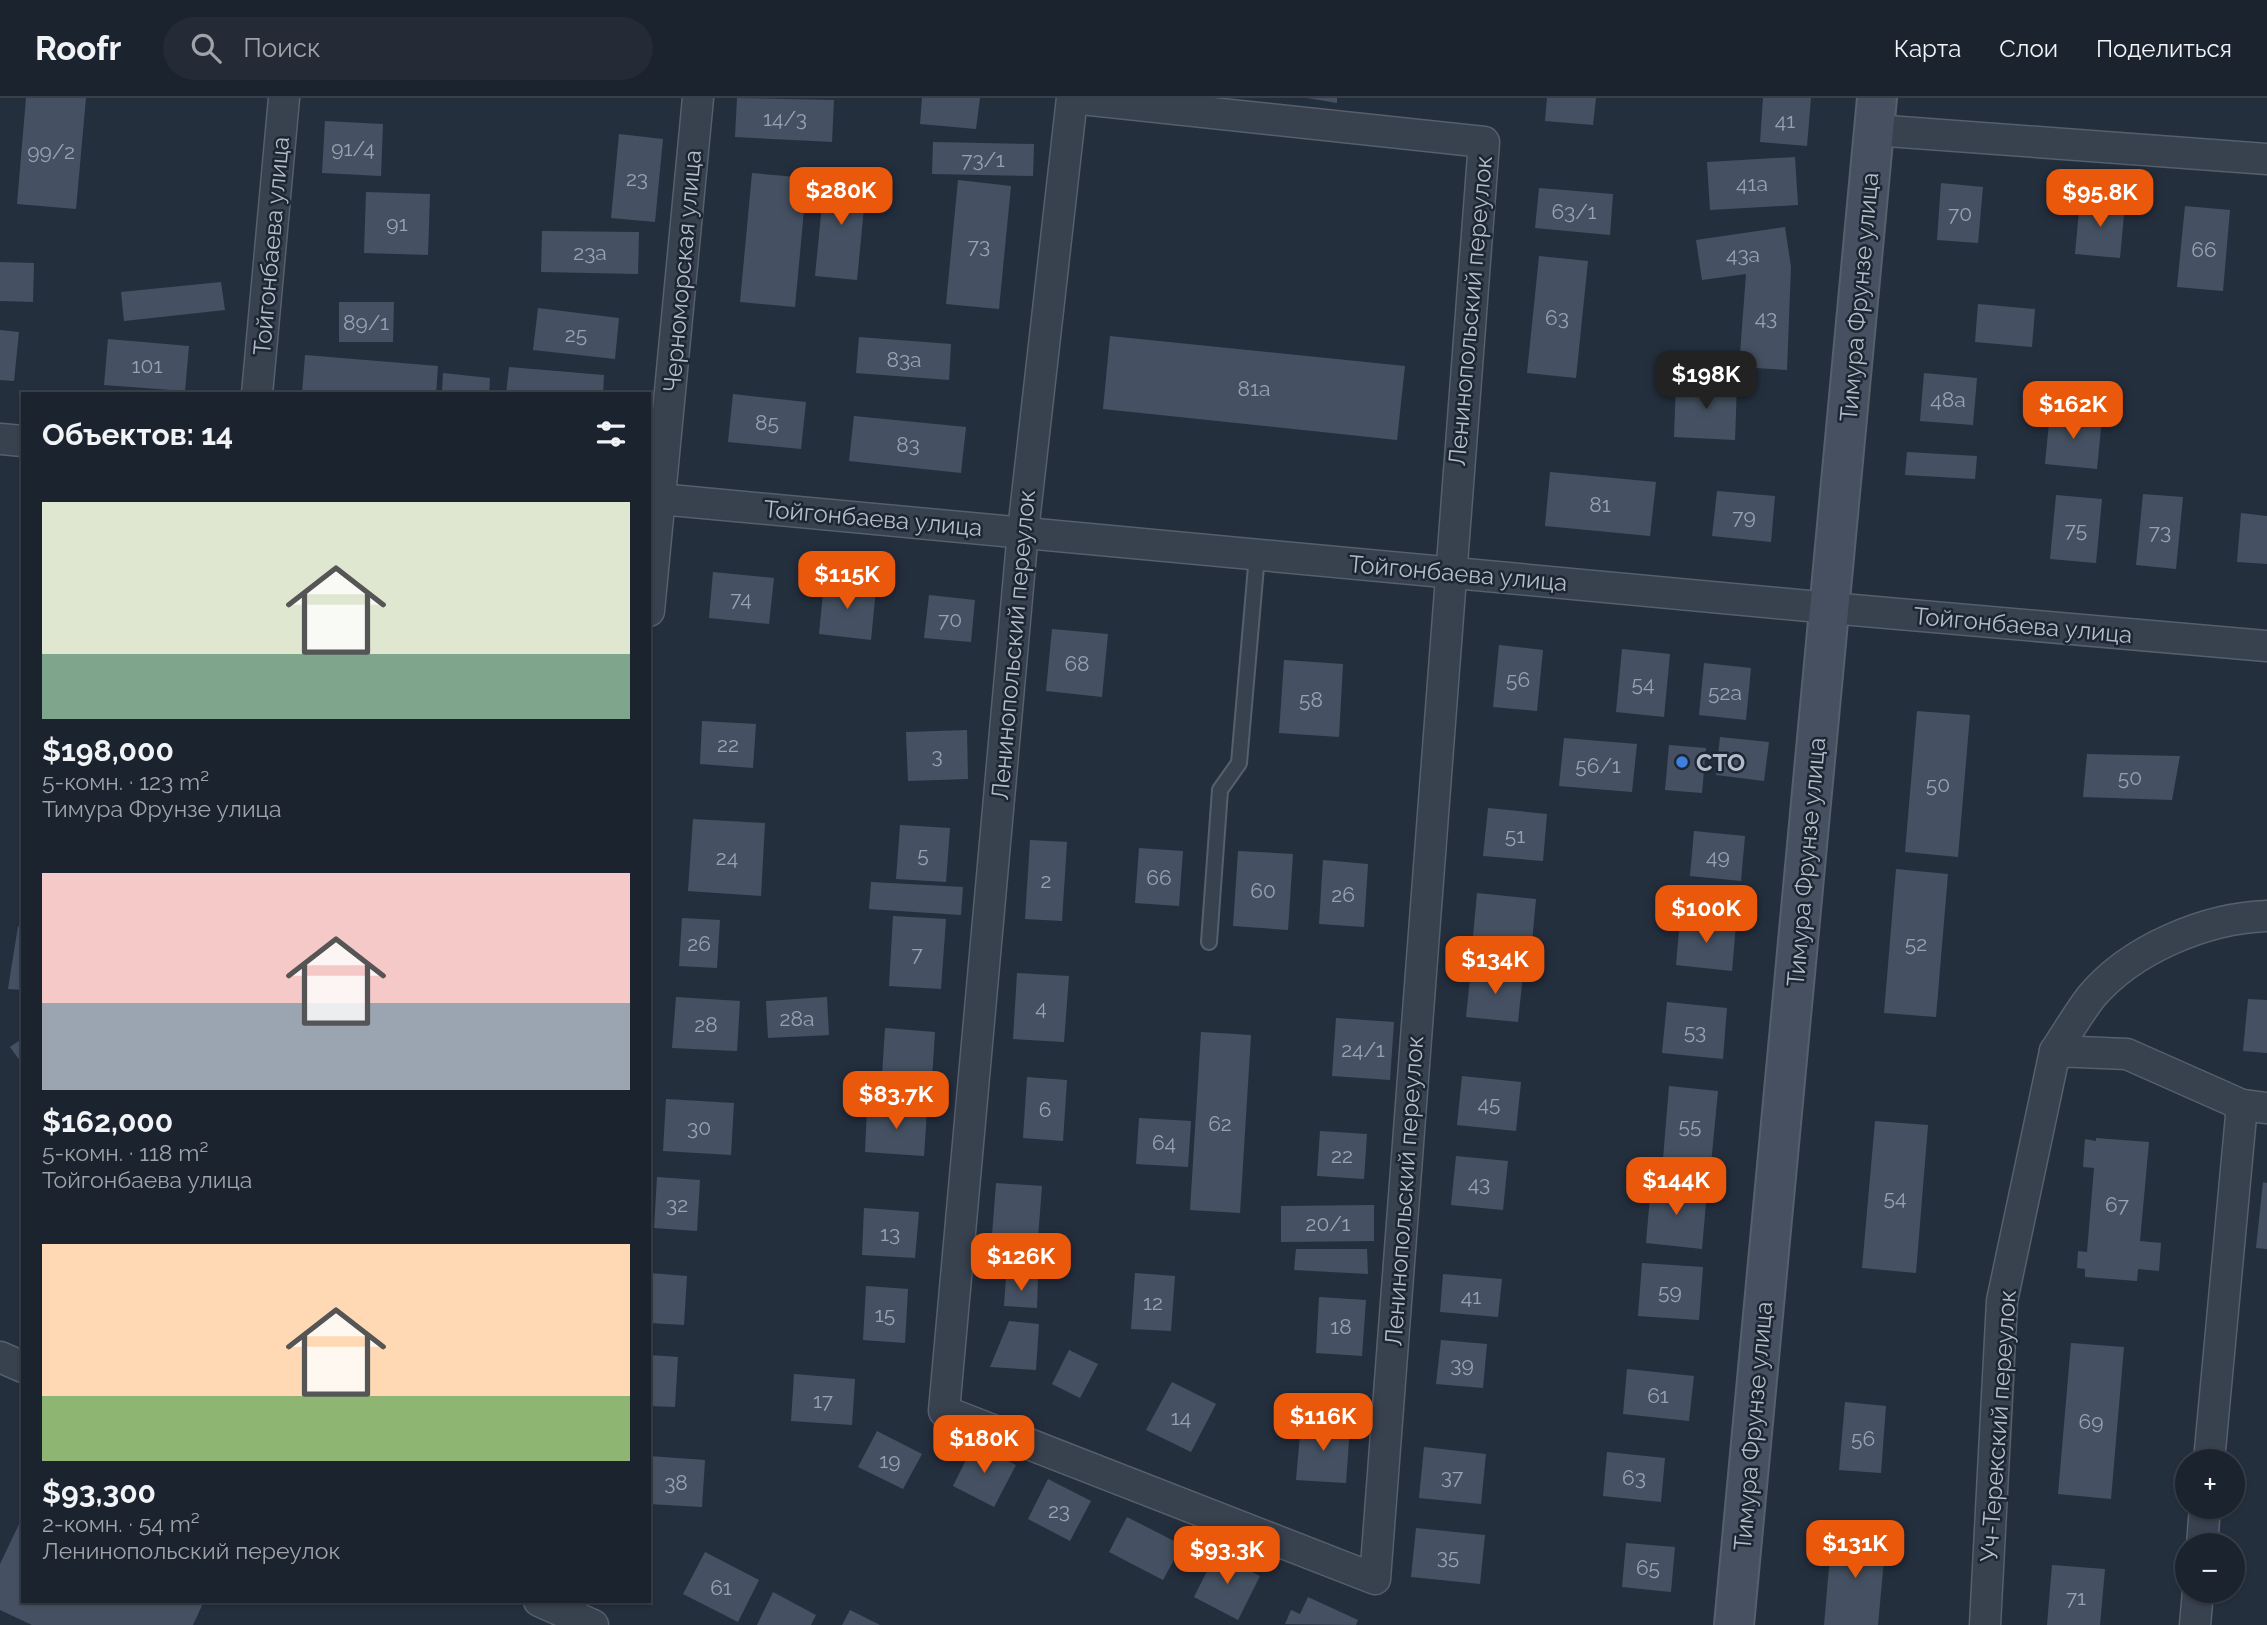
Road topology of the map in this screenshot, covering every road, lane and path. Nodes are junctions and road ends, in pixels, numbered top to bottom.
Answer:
1 (284, 98) edge
2 (698, 98) edge
3 (1876, 114) edge
4 (2267, 159) edge
5 (257, 392) edge
6 (0, 439) edge
7 (21, 441) edge
8 (655, 498) edge
9 (1023, 531) junction
10 (1257, 555) junction
11 (1449, 572) junction
12 (651, 573) edge
13 (1830, 608) junction
14 (2267, 646) edge
15 (2267, 916) edge
16 (1209, 942) dead end
17 (2055, 1051) junction
18 (2254, 1106) edge
19 (0, 1357) edge
20 (21, 1366) edge
21 (2211, 1449) edge
22 (2197, 1603) edge
23 (543, 1608) edge
24 (593, 1625) edge
25 (1734, 1625) edge
26 (1985, 1625) edge
27 (2194, 1625) edge

1 - 5 street, Тойгонбаева улица
2 - 8 street, Черноморская улица
3 - 4 street
3 - 13 main road, Тимура Фрунзе улица
6 - 7 street
8 - 9 street, Тойгонбаева улица
8 - 12 street, Черноморская улица
9 - 10 street, Тойгонбаева улица
9 - 11 street, Ленинопольский переулок
9 - 11 street, Ленинопольский переулок
10 - 11 street, Тойгонбаева улица
10 - 16 lane
11 - 13 street, Тойгонбаева улица
13 - 14 street, Тойгонбаева улица
13 - 25 main road, Тимура Фрунзе улица
15 - 17 street
17 - 18 street
17 - 26 street, Уч-Терекский переулок
18 - 21 street
19 - 20 street
22 - 27 street
23 - 24 street

